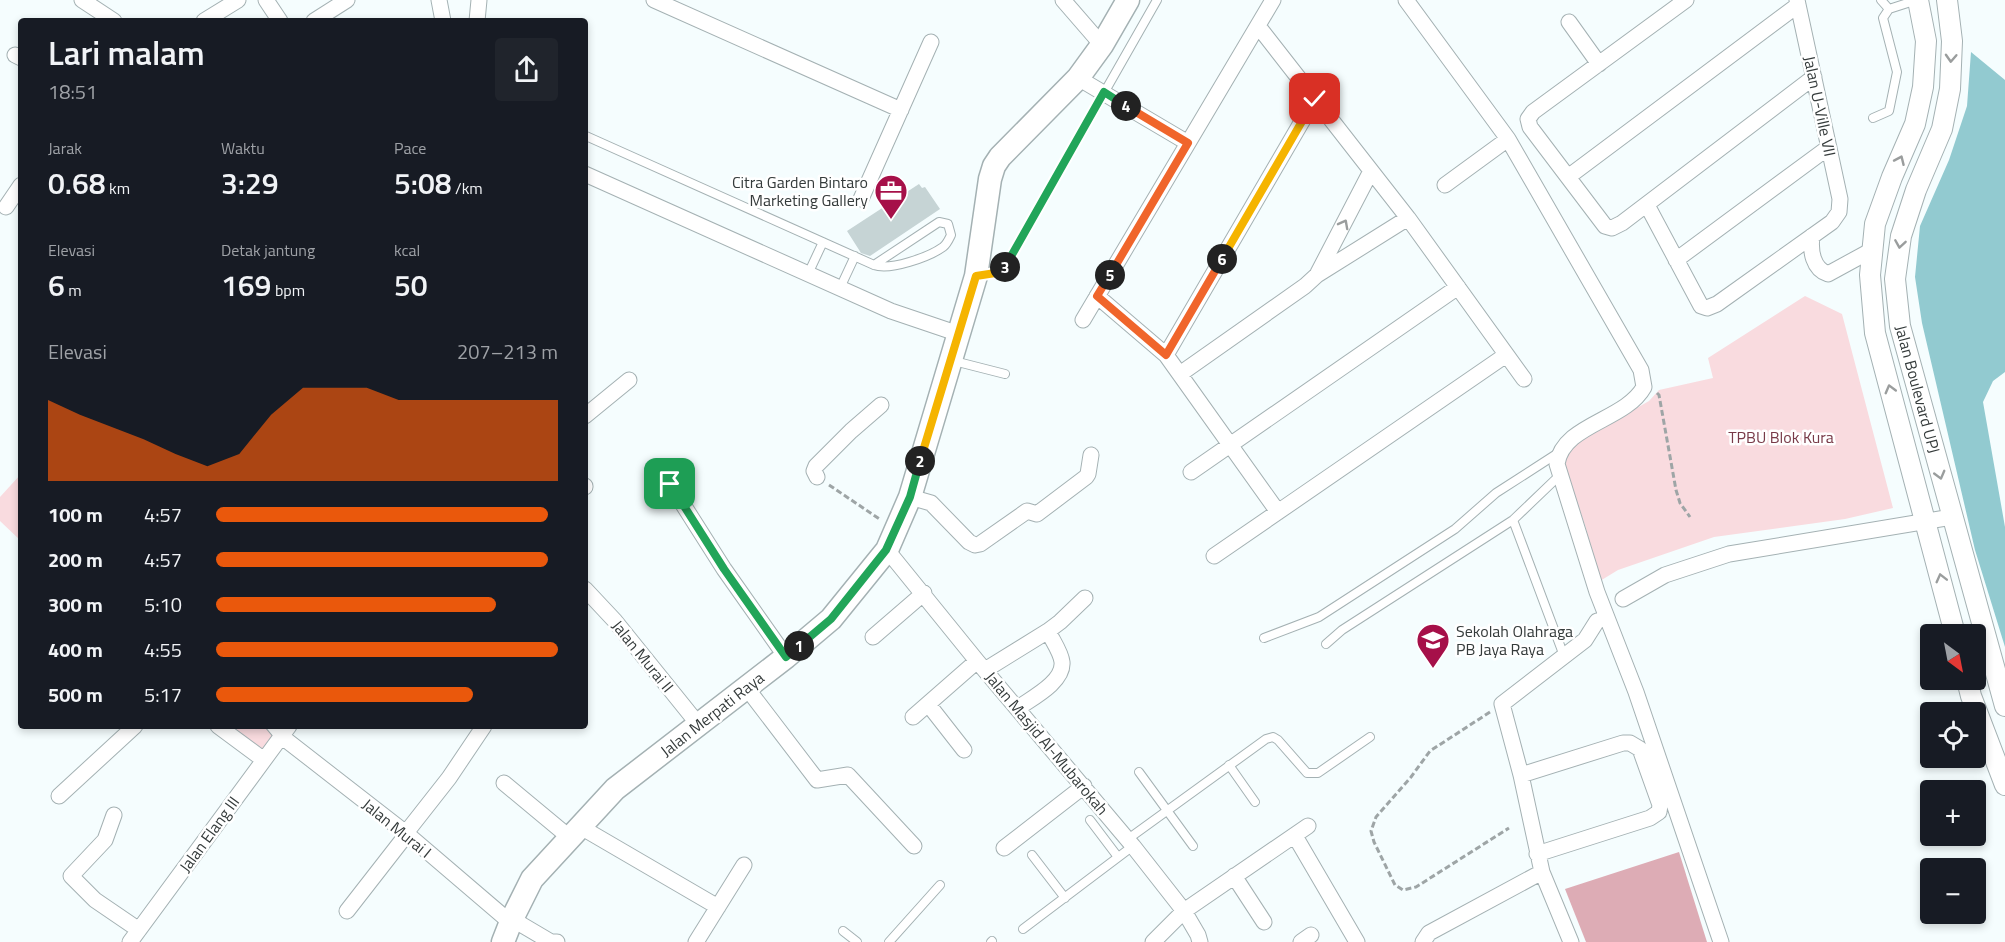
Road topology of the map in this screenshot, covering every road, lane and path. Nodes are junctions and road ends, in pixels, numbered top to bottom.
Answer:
1 (82, 0) edge
2 (238, 0) edge
3 (266, 0) edge
4 (347, 0) edge
5 (439, 0) edge
6 (479, 0) edge
7 (654, 0) edge
8 (1063, 0) edge
9 (1128, 0) edge
10 (1157, 0) edge
11 (1273, 0) edge
12 (1406, 0) edge
13 (1686, 0) edge
14 (1881, 0) edge
15 (1918, 0) edge
16 (1947, 0) edge
17 (1798, 3) edge
18 (1888, 9) junction
19 (109, 18) edge
20 (209, 18) edge
21 (278, 18) edge
22 (319, 18) edge
23 (442, 18) edge
24 (477, 18) edge
25 (1569, 22) dead end
26 (1258, 26) junction
27 (931, 42) dead end
28 (1102, 45) junction
29 (1599, 64) junction
30 (1814, 77) junction
31 (1078, 78) junction
32 (1104, 92) junction
33 (1315, 99) junction
34 (901, 111) junction
35 (1873, 118) dead end
36 (588, 137) edge
37 (1508, 140) junction
38 (1188, 143) junction
39 (1829, 147) junction
40 (1371, 171) junction
41 (588, 175) edge
42 (1568, 177) junction
43 (1445, 185) dead end
44 (18, 189) edge
45 (861, 199) dead end
46 (1647, 205) junction
47 (6, 207) dead end
48 (1408, 218) junction
49 (1812, 236) junction
50 (823, 242) junction
51 (1872, 250) junction
52 (855, 256) junction
53 (1676, 260) junction
54 (874, 265) junction
55 (808, 274) junction
56 (1317, 275) junction
57 (976, 276) junction
58 (1458, 287) junction
59 (840, 288) junction
60 (1097, 296) junction
61 (1083, 320) dead end
62 (959, 334) junction
63 (1166, 355) junction
64 (1506, 355) junction
65 (951, 361) junction
66 (1005, 374) dead end
67 (1180, 374) junction
68 (1524, 379) dead end
69 (629, 380) dead end
70 (1644, 387) junction
71 (881, 405) dead end
72 (588, 414) edge
73 (1230, 445) junction
74 (1559, 452) junction
75 (1091, 455) dead end
76 (1191, 472) dead end
77 (1560, 475) junction
78 (817, 477) joint
79 (670, 484) dead end
80 (910, 497) junction
81 (1278, 512) junction
82 (1690, 517) dead end
83 (1952, 517) junction
84 (1513, 520) junction
85 (1927, 523) junction
86 (891, 540) junction
87 (1215, 556) dead end
88 (588, 592) edge
89 (924, 593) junction
90 (1085, 598) dead end
91 (1623, 598) dead end
92 (1597, 621) dead end
93 (1952, 624) edge
94 (1048, 631) junction
95 (873, 637) dead end
96 (1264, 638) dead end
97 (1326, 644) dead end
98 (1564, 656) junction
99 (786, 657) junction
100 (981, 666) junction
101 (746, 687) junction
102 (1970, 690) edge
103 (928, 704) junction
104 (1502, 704) junction
105 (2005, 706) edge
106 (1018, 708) junction
107 (913, 717) dead end
108 (698, 724) junction
109 (132, 729) edge
110 (222, 729) edge
111 (482, 729) edge
112 (280, 731) edge
113 (1370, 737) dead end
114 (964, 750) dead end
115 (264, 760) junction
116 (1229, 765) junction
117 (1139, 772) dead end
118 (1521, 775) junction
119 (504, 783) dead end
120 (2005, 785) edge
121 (1084, 786) junction
122 (59, 796) dead end
123 (1255, 802) dead end
124 (1167, 810) junction
125 (114, 814) dead end
126 (1090, 820) dead end
127 (1308, 826) dead end
128 (1509, 828) dead end
129 (574, 831) junction
130 (406, 834) junction
131 (1295, 836) junction
132 (1130, 842) junction
133 (914, 846) dead end
134 (1193, 846) dead end
135 (1004, 848) dead end
136 (1032, 855) dead end
137 (1538, 855) junction
138 (1118, 857) junction
139 (744, 865) dead end
140 (1542, 872) junction
141 (1234, 876) junction
142 (940, 885) dead end
143 (1065, 898) junction
144 (718, 907) junction
145 (347, 911) dead end
146 (1184, 911) junction
147 (1264, 922) dead end
148 (508, 928) edge
149 (1023, 929) dead end
150 (843, 930) dead end
151 (135, 936) edge
152 (1567, 940) edge
153 (557, 942) edge
154 (696, 942) edge
155 (857, 942) edge
156 (889, 942) edge
157 (1152, 942) edge
158 (1200, 942) edge
159 (1357, 942) edge
160 (1423, 942) edge
161 (1721, 942) edge

1 - 19 street
2 - 20 street
3 - 21 street
4 - 22 street
5 - 23 street
6 - 24 street
7 - 34 street
8 - 28 street
9 - 28 main road, Jalan Merpati Raya
10 - 32 lane
11 - 26 street
12 - 37 street
13 - 29 street
14 - 18 lane
15 - 18 lane
51 -> 15 street, Jalan Boulevard UPJ
16 -> 83 street, Jalan Boulevard UPJ
17 - 30 street, Jalan U-Ville VII
17 - 42 street
18 - 35 lane
25 - 29 street
26 - 33 street
26 - 38 street
27 - 34 street
28 - 31 main road, Jalan Merpati Raya
29 - 42 street
30 - 39 street, Jalan U-Ville VII
30 - 46 street
31 - 32 street
31 - 57 main road, Jalan Merpati Raya
32 - 38 street
32 - 57 lane
33 - 40 street
33 - 63 street
34 - 45 street
36 - 50 lane
37 - 43 street
37 - 70 street
38 - 60 street
39 - 49 street, Jalan U-Ville VII
39 - 53 street
40 - 48 street
56 -> 40 street
41 - 55 street
42 - 46 street
44 - 47 street
46 - 53 street
48 - 56 street
48 - 58 street
49 - 51 street
49 - 53 street
50 - 52 lane
50 - 55 lane
85 -> 51 street, Jalan Boulevard UPJ
52 - 54 lane
52 - 59 lane
54 - 54 lane
55 - 59 street
56 - 67 street
57 - 62 main road, Jalan Merpati Raya
58 - 64 street
58 - 73 street
59 - 62 street
60 - 61 street
60 - 63 street
62 - 65 main road, Jalan Merpati Raya
63 - 67 street
64 - 68 street
64 - 81 street
65 - 66 lane
65 - 80 main road, Jalan Merpati Raya
67 - 73 street
69 - 72 street
70 - 74 street
70 - 82 path
71 - 78 street
73 - 76 street
73 - 81 street
74 - 77 street
74 - 96 lane
75 - 80 street
77 - 84 lane
77 - 161 street
78 - 86 path
79 - 99 street
80 - 86 main road, Jalan Merpati Raya
81 - 87 street
83 - 85 street
83 - 105 street, Jalan Boulevard UPJ
84 - 97 lane
84 - 98 lane
85 - 91 street
93 -> 85 street, Jalan Boulevard UPJ
86 - 89 street, Jalan Masjid Al-Mubarokah
86 - 99 main road, Jalan Merpati Raya
88 - 108 street, Jalan Murai II
89 - 95 street
89 - 100 street, Jalan Masjid Al-Mubarokah
90 - 94 street
92 - 98 street
94 - 100 street
94 - 106 street
98 - 104 street
99 - 101 main road, Jalan Merpati Raya
100 - 103 street
100 - 106 street, Jalan Masjid Al-Mubarokah
101 - 108 main road, Jalan Merpati Raya
101 - 133 street
102 - 120 street
103 - 107 street
103 - 114 street
104 - 118 street
104 - 128 path
106 - 121 street, Jalan Masjid Al-Mubarokah
108 - 129 main road, Jalan Merpati Raya
109 - 122 street
110 - 115 street
111 - 130 street
112 - 115 street, Jalan Elang III
112 - 130 street, Jalan Murai I
113 - 116 lane
115 - 151 street, Jalan Elang III
116 - 123 lane
116 - 124 lane
117 - 124 lane
118 - 137 street
118 - 137 street
119 - 129 street
121 - 132 street, Jalan Masjid Al-Mubarokah
121 - 135 street
124 - 132 lane
124 - 134 lane
125 - 151 street
126 - 138 lane
127 - 131 street
129 - 144 street
129 - 148 main road, Jalan Merpati Raya
130 - 145 street
130 - 148 street, Jalan Murai I
131 - 141 street
131 - 159 street
132 - 138 lane
132 - 146 street, Jalan Masjid Al-Mubarokah
136 - 143 lane
137 - 140 street
138 - 143 lane
139 - 144 street
140 - 152 street
140 - 160 street
141 - 146 street
141 - 147 street
142 - 156 lane
143 - 149 lane
144 - 154 street
146 - 157 street
146 - 158 street, Jalan Masjid Al-Mubarokah
148 - 153 street, Jalan Murai I
150 - 155 lane

